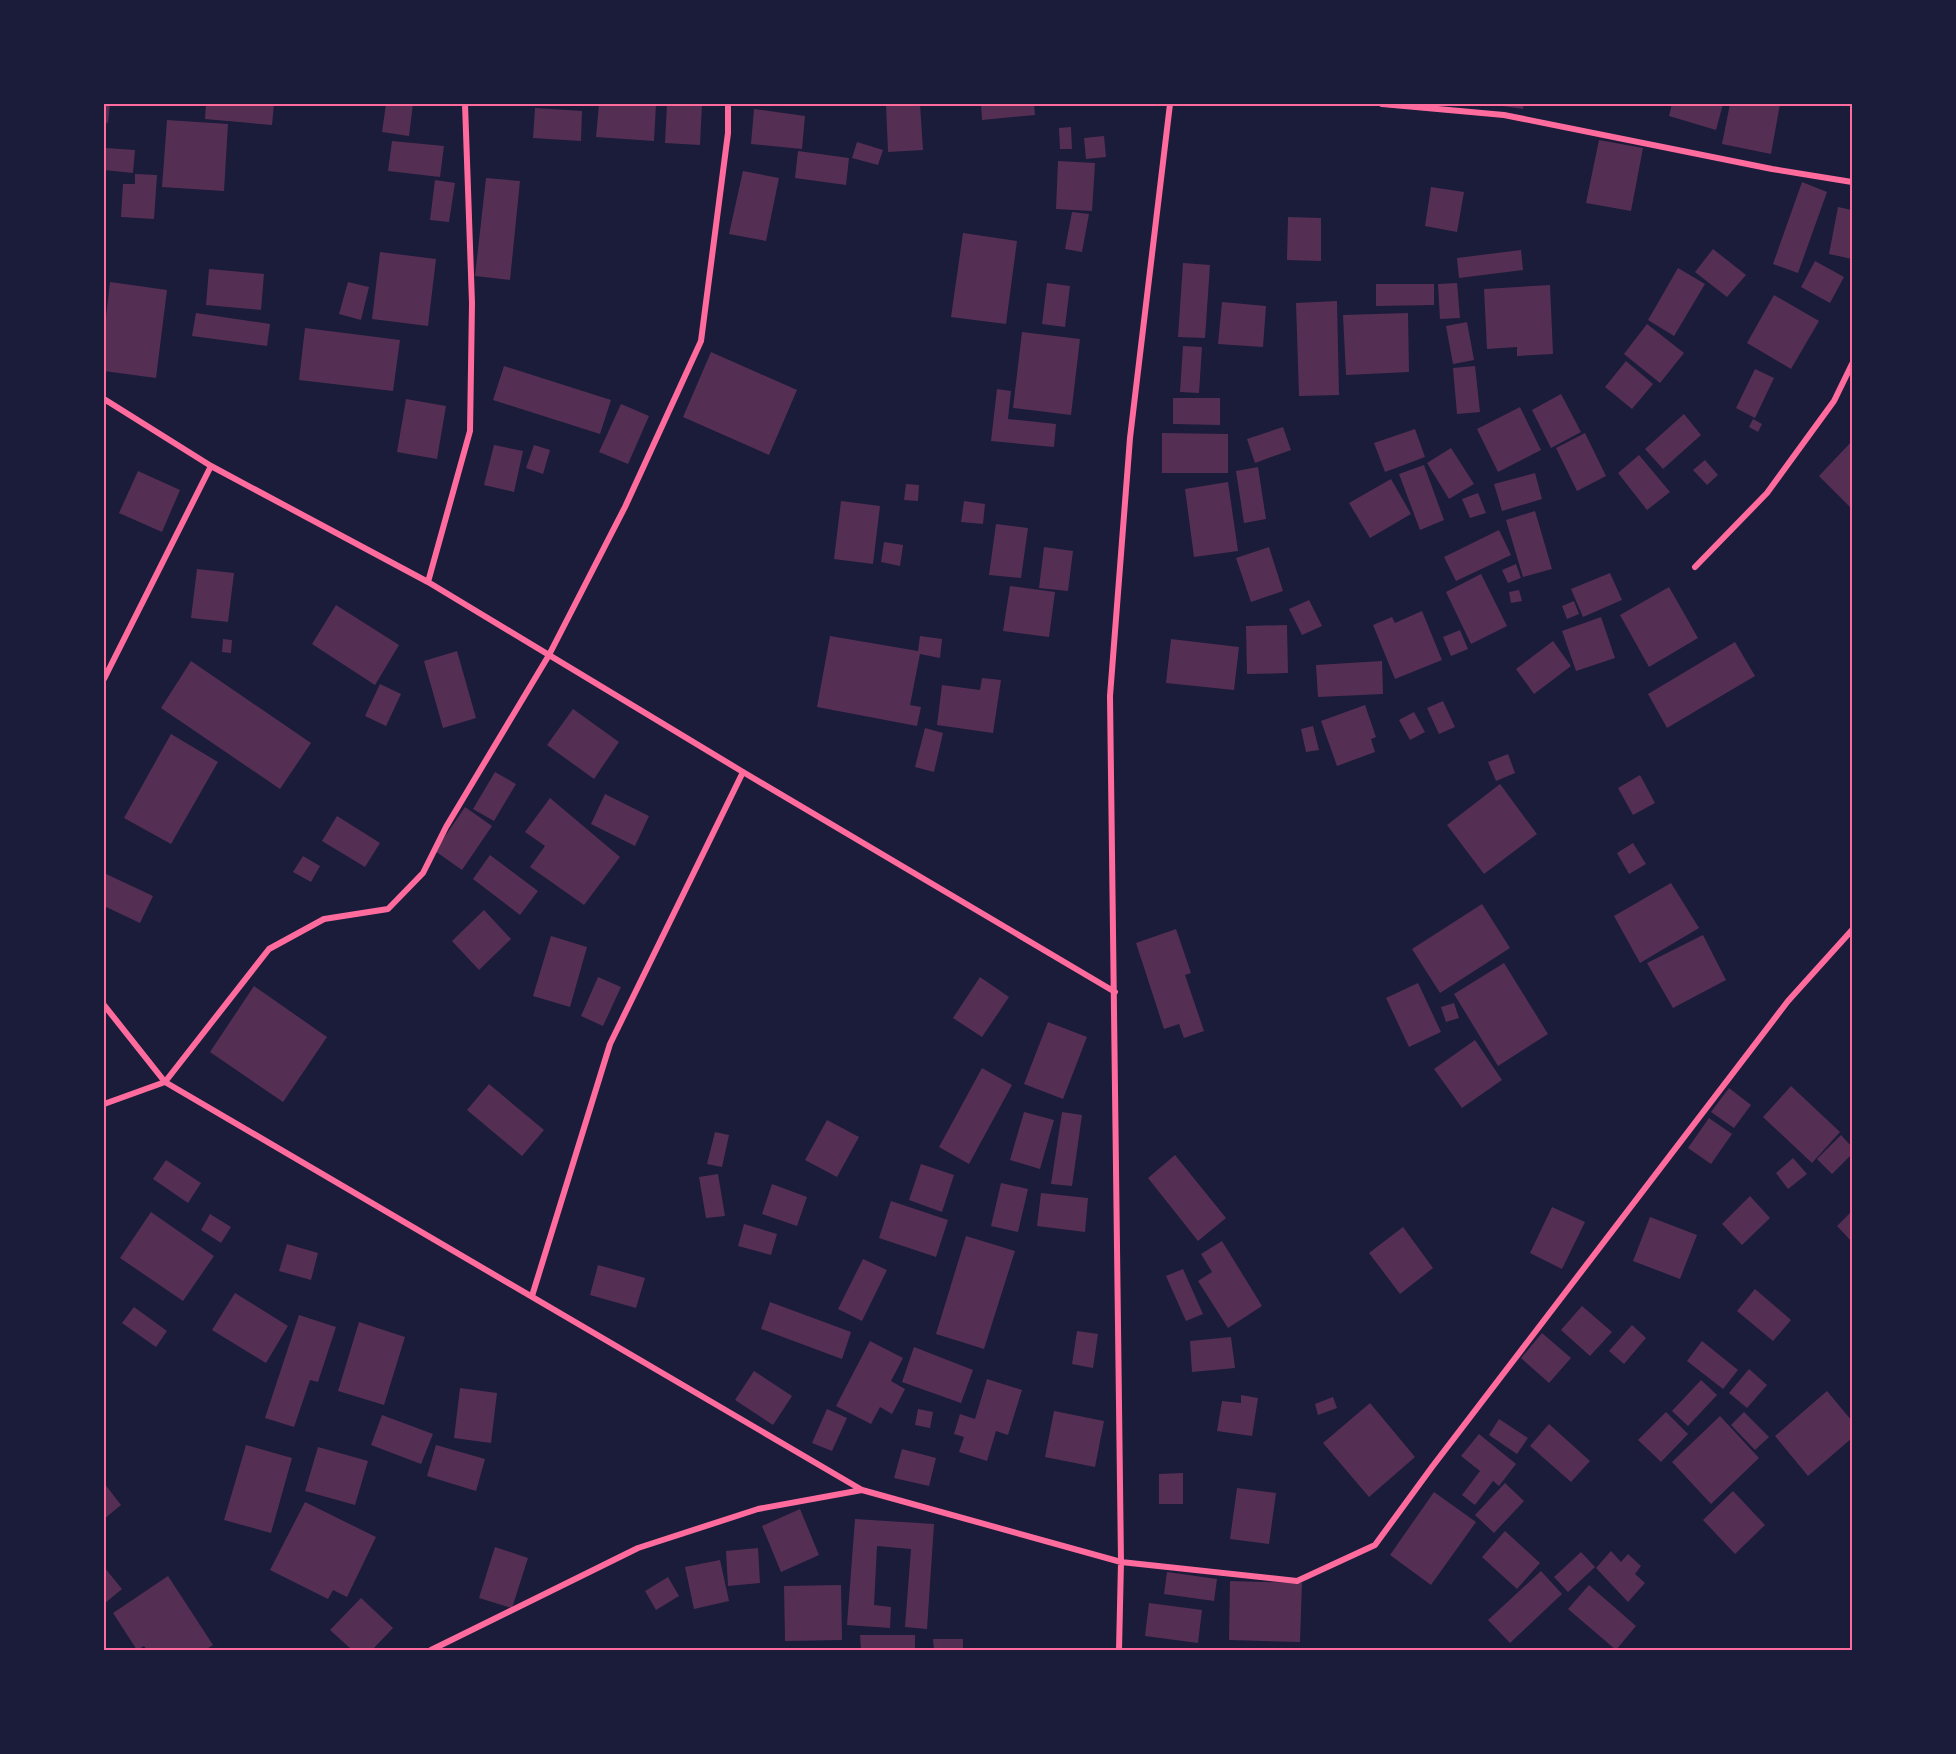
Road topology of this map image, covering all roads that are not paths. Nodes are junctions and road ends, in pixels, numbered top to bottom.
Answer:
1 (465, 104) edge
2 (728, 104) edge
3 (1170, 104) edge
4 (1382, 104) edge
5 (1852, 182) edge
6 (1852, 364) edge
7 (104, 399) edge
8 (211, 465) junction
9 (1695, 567) dead end
10 (428, 582) junction
11 (549, 655) junction
12 (104, 680) edge
13 (743, 772) junction
14 (1852, 930) edge
15 (1115, 992) junction
16 (104, 1005) edge
17 (165, 1082) junction
18 (104, 1104) edge
19 (532, 1296) junction
20 (862, 1490) junction
21 (1121, 1562) junction
22 (431, 1650) edge
23 (1119, 1650) edge

1 - 10 street
2 - 11 street
3 - 15 street
4 - 5 street
6 - 9 street
7 - 8 street
8 - 10 street
8 - 12 street
10 - 11 street
11 - 13 street
11 - 17 street
13 - 15 street
13 - 19 street
14 - 21 street
15 - 21 street
16 - 17 street
17 - 18 street
17 - 19 street
19 - 20 street
20 - 21 street
20 - 22 street
21 - 23 street

